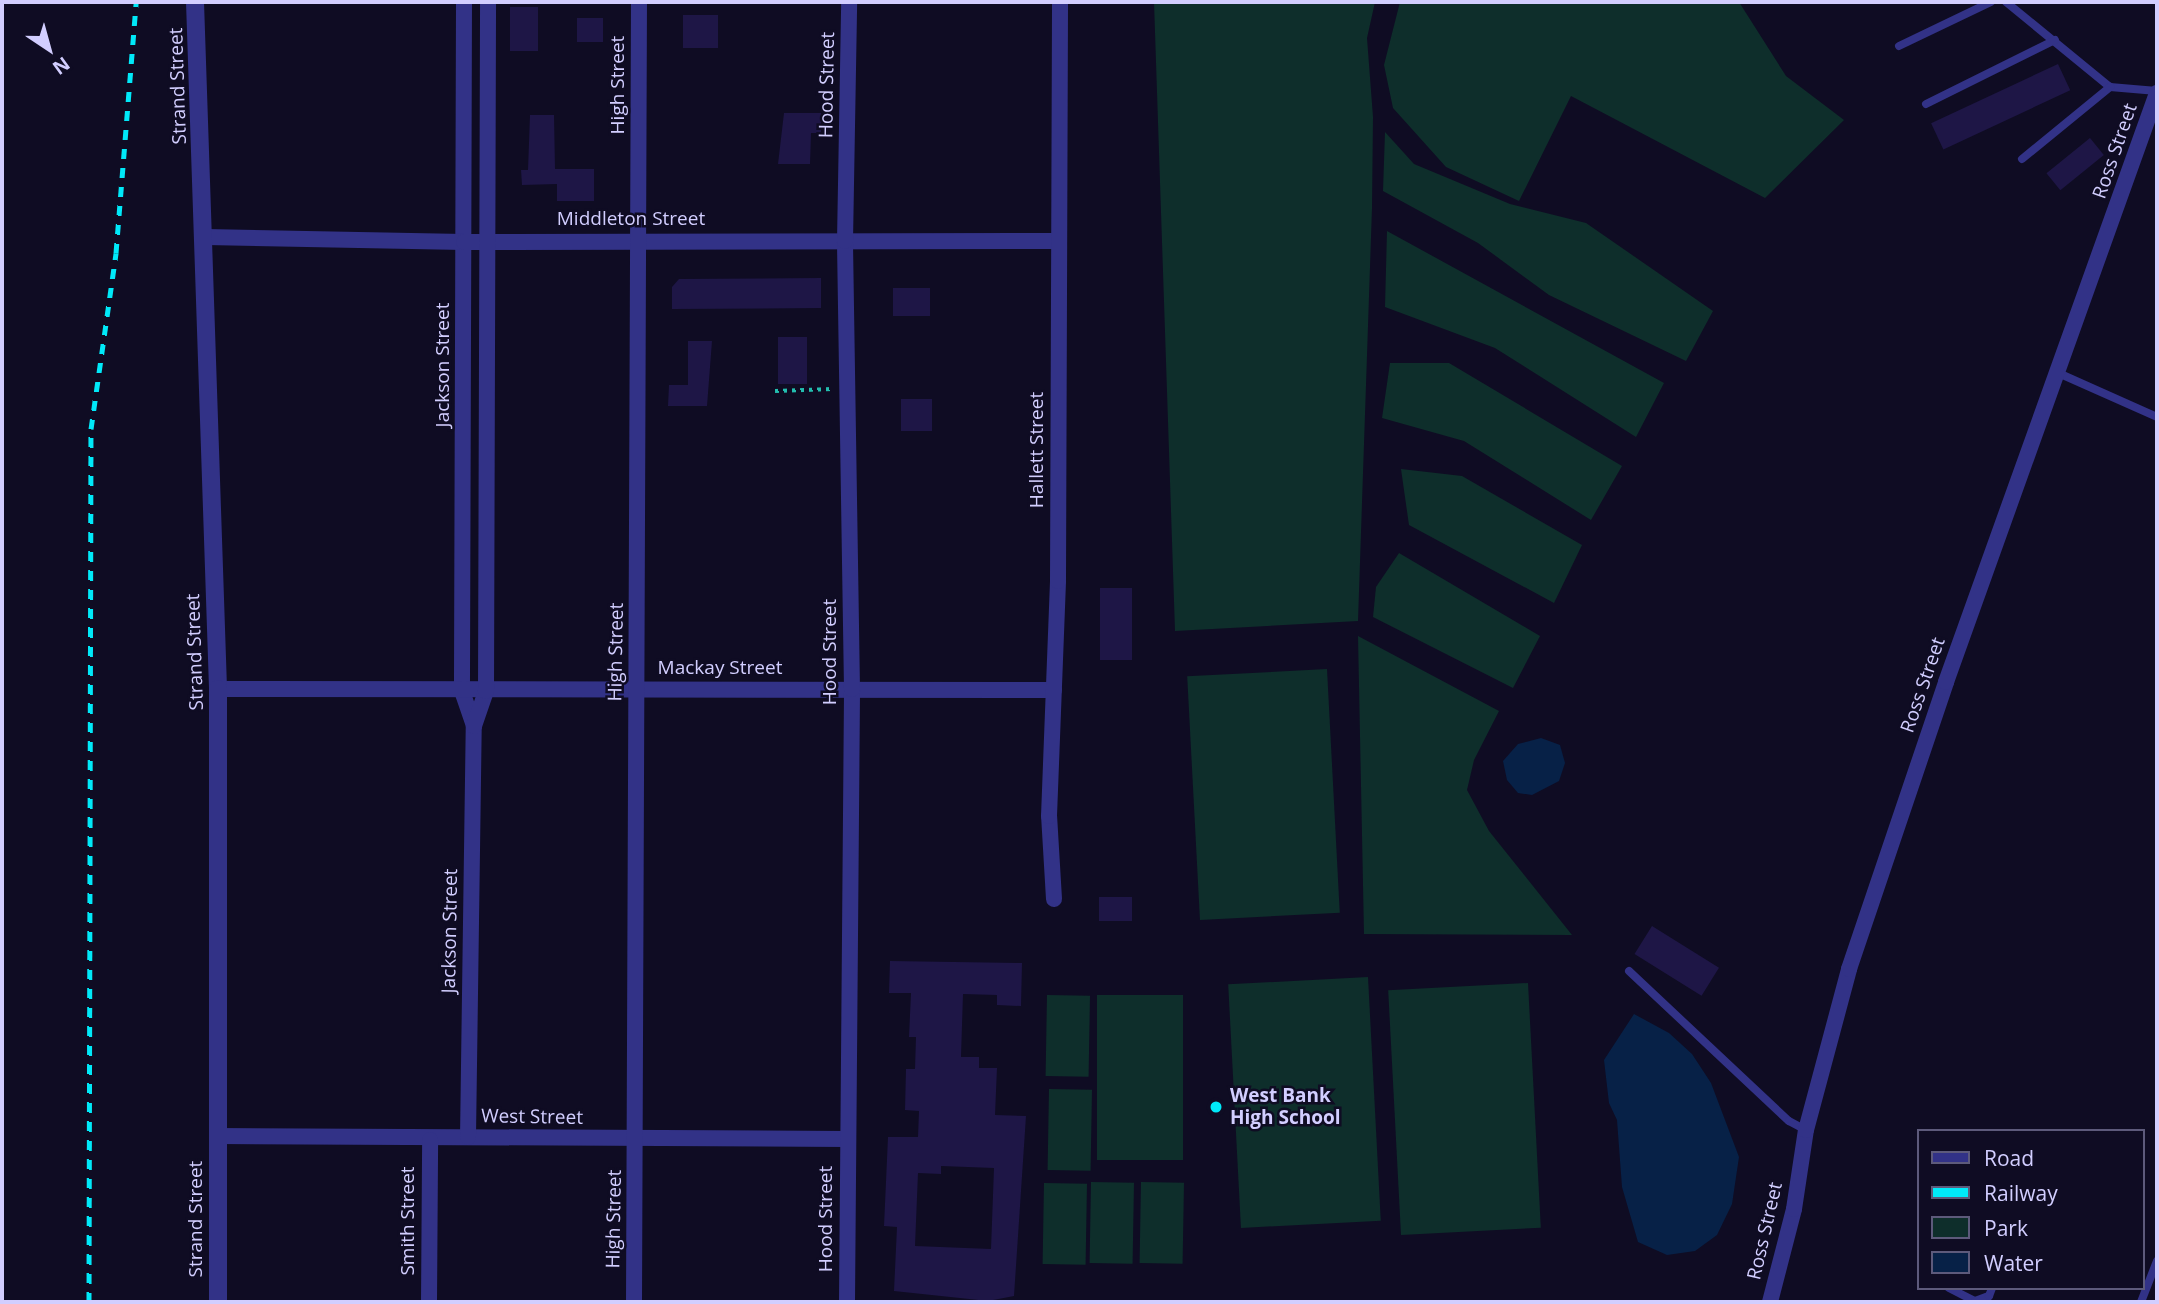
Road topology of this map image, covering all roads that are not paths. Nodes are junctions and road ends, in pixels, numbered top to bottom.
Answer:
1 (195, 2) edge
2 (464, 2) edge
3 (488, 2) edge
4 (639, 2) edge
5 (849, 2) edge
6 (1060, 2) edge
7 (1991, 2) edge
8 (2006, 2) edge
9 (2054, 40) junction
10 (1899, 46) dead end
11 (2110, 87) junction
12 (2156, 101) edge
13 (1926, 104) dead end
14 (2022, 159) dead end
15 (206, 236) junction
16 (638, 238) junction
17 (1057, 241) junction
18 (464, 242) junction
19 (488, 242) junction
20 (845, 242) junction
21 (2056, 372) junction
22 (2157, 417) edge
23 (637, 688) junction
24 (218, 689) junction
25 (852, 689) junction
26 (1054, 690) junction
27 (462, 691) junction
28 (486, 691) junction
29 (474, 726) junction
30 (1054, 899) dead end
31 (1629, 971) dead end
32 (1806, 1130) junction
33 (217, 1136) junction
34 (468, 1137) junction
35 (846, 1139) junction
36 (430, 1140) junction
37 (635, 1140) junction
38 (2157, 1261) edge
39 (1990, 1290) edge
40 (1960, 1299) edge
41 (218, 1302) edge
42 (429, 1302) edge
43 (634, 1302) edge
44 (847, 1302) edge
45 (1770, 1302) edge
46 (2141, 1302) edge

1 - 15 street, Strand Street
2 - 18 street, Jackson Street
3 - 19 street, Jackson Street
4 - 16 street, High Street
5 - 20 street, Hood Street
6 - 17 street, Hallett Street
7 - 10 lane
8 - 9 lane
9 - 11 lane
9 - 13 lane
11 - 12 lane
11 - 14 lane
12 - 21 street, Ross Street
15 - 18 street, Middleton Street
15 - 24 street, Strand Street
16 - 19 street, Middleton Street
16 - 20 street, Middleton Street
16 - 23 street, High Street
17 - 20 street, Middleton Street
17 - 26 street, Hallett Street
18 - 19 street, Middleton Street
18 - 27 street, Jackson Street
19 - 28 street, Jackson Street
20 - 25 street, Hood Street
21 - 22 lane
21 - 32 street, Ross Street
23 - 25 street, Mackay Street
23 - 28 street, Mackay Street
23 - 37 street, High Street
24 - 27 street, Mackay Street
24 - 33 street, Strand Street
25 - 26 street, Mackay Street
25 - 35 street, Hood Street
26 - 30 street, Hallett Street
27 - 28 street, Mackay Street
27 - 29 street, Jackson Street
28 - 29 street, Jackson Street
29 - 34 street, Jackson Street
31 - 32 lane
32 - 45 street, Ross Street
33 - 36 street, West Street
33 - 41 street, Strand Street
34 - 36 street, West Street
34 - 37 street, West Street
35 - 37 street, West Street
35 - 44 street, Hood Street
36 - 42 street, Smith Street
37 - 43 street, High Street
38 - 46 lane
39 - 40 lane

